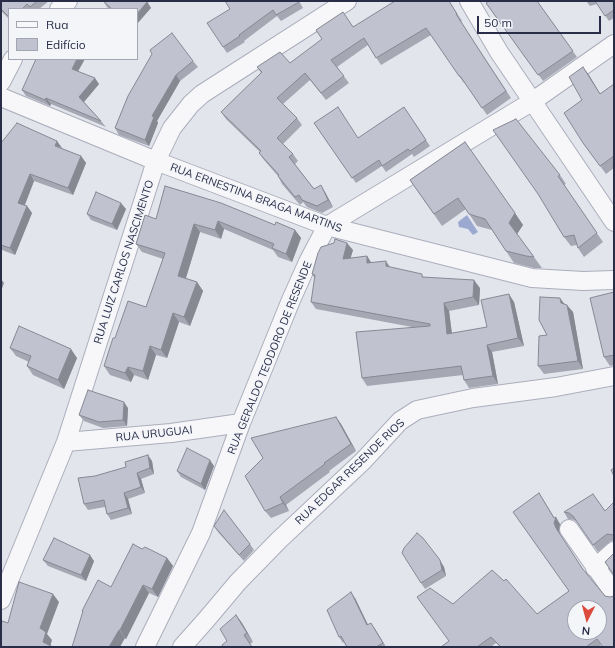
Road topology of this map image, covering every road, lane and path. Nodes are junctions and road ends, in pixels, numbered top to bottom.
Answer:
1 (68, 1) edge
2 (347, 1) edge
3 (469, 1) edge
4 (60, 8) edge
5 (614, 44) edge
6 (12, 60) edge
7 (1, 82) edge
8 (1, 97) edge
9 (533, 101) junction
10 (156, 161) junction
11 (614, 222) edge
12 (327, 226) junction
13 (614, 280) edge
14 (614, 376) edge
15 (242, 423) junction
16 (66, 442) junction
17 (569, 529) dead end
18 (614, 551) edge
19 (595, 568) junction
20 (614, 593) edge
21 (1, 600) edge
22 (145, 647) edge
23 (182, 647) edge

1 - 4 street
2 - 10 street, RUA LUIZ CARLOS NASCIMENTO
3 - 9 street
5 - 9 street
6 - 7 street
8 - 10 street, RUA ERNESTINA BRAGA MARTINS
9 - 11 street
9 - 12 street
10 - 12 street, RUA ERNESTINA BRAGA MARTINS
10 - 16 street, RUA LUIZ CARLOS NASCIMENTO
12 - 13 street, RUA ERNESTINA BRAGA MARTINS
12 - 15 street, RUA GERALDO TEODORO DE RESENDE
14 - 23 street, RUA EDGAR RESENDE RIOS
15 - 16 street, RUA URUGUAI
15 - 22 street, RUA GERALDO TEODORO DE RESENDE
16 - 21 street, RUA LUIZ CARLOS NASCIMENTO
17 - 19 street
18 - 19 street
19 - 20 street

